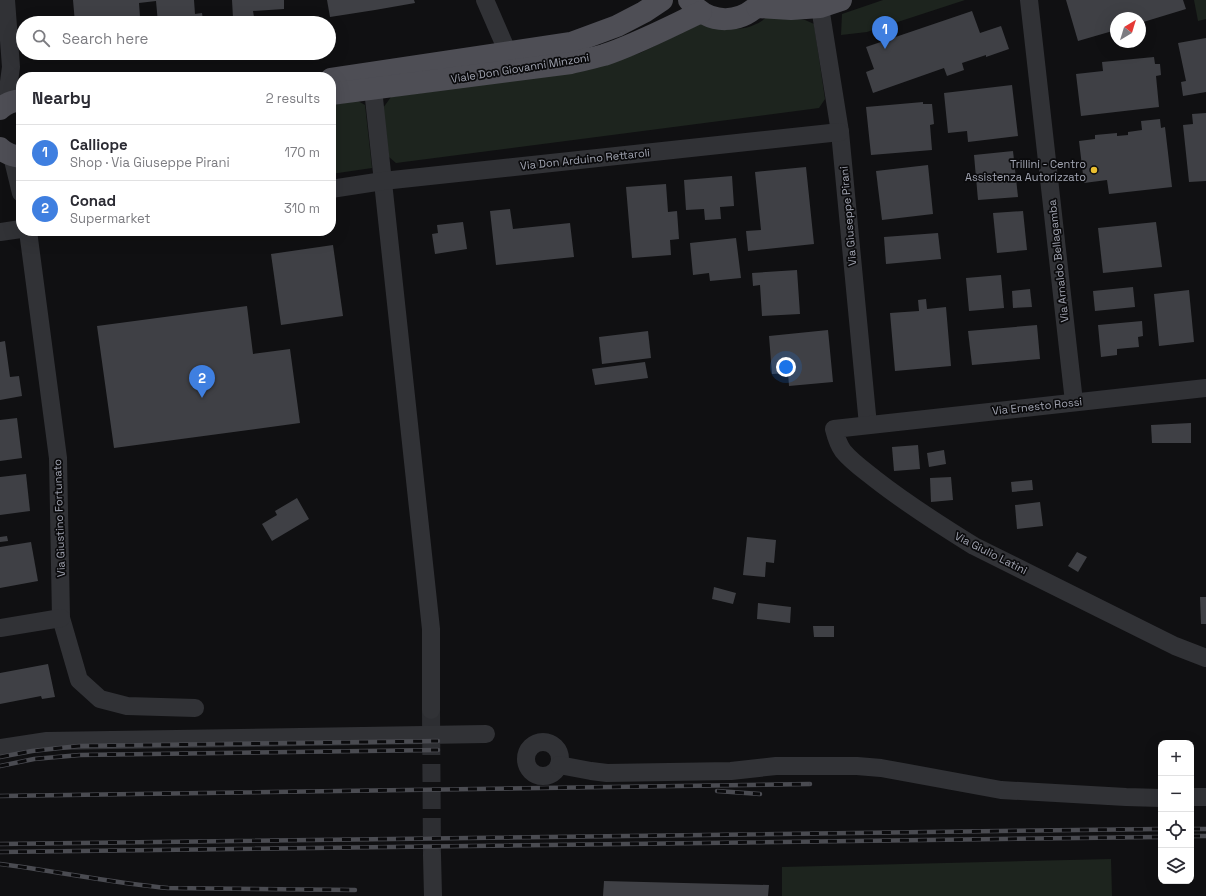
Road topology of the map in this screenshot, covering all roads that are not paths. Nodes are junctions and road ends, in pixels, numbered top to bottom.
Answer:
1 (6, 0) edge
2 (485, 0) edge
3 (662, 0) edge
4 (841, 0) edge
5 (1029, 0) edge
6 (760, 4) edge
7 (695, 6) edge
8 (820, 7) junction
9 (508, 53) junction
10 (11, 67) junction
11 (16, 74) edge
12 (336, 79) edge
13 (373, 89) junction
14 (336, 93) edge
15 (9, 104) edge
16 (840, 132) junction
17 (7, 152) edge
18 (16, 178) edge
19 (383, 181) junction
20 (336, 188) edge
21 (16, 230) edge
22 (0, 232) edge
23 (29, 236) edge
24 (1206, 388) edge
25 (1074, 402) junction
26 (868, 425) junction
27 (61, 618) junction
28 (0, 628) edge
29 (1206, 658) edge
30 (195, 708) dead end
31 (431, 710) tunnel mouth
32 (486, 734) dead end
33 (0, 748) edge
34 (559, 765) dead end
35 (1206, 797) edge
36 (1158, 798) edge
37 (1194, 798) edge
38 (432, 855) tunnel mouth
39 (433, 896) edge

1 - 10 street
2 - 9 street
3 - 9 main road, Viale Don Giovanni Minzoni
4 - 8 main road
5 - 25 street, Via Arnaldo Bellagamba
6 - 7 main road, Viale Don Giovanni Minzoni
6 - 8 main road
7 - 13 main road, Viale Don Giovanni Minzoni
8 - 16 street, Via Giuseppe Pirani
9 - 12 main road, Viale Don Giovanni Minzoni
10 - 11 street
10 - 15 street
13 - 14 main road, Viale Don Giovanni Minzoni
13 - 19 street
16 - 19 street, Via Don Arduino Rettaroli
16 - 26 street, Via Giuseppe Pirani
17 - 18 street
19 - 20 street, Via Don Arduino Rettaroli
19 - 31 street
21 - 22 street
23 - 27 street, Via Giustino Fortunato
24 - 25 street, Via Ernesto Rossi
25 - 26 street, Via Ernesto Rossi
26 - 29 street, Via Giulio Latini
27 - 28 street
27 - 30 street, Via Giustino Fortunato
32 - 33 street
34 - 36 street
35 - 37 street
38 - 39 street

